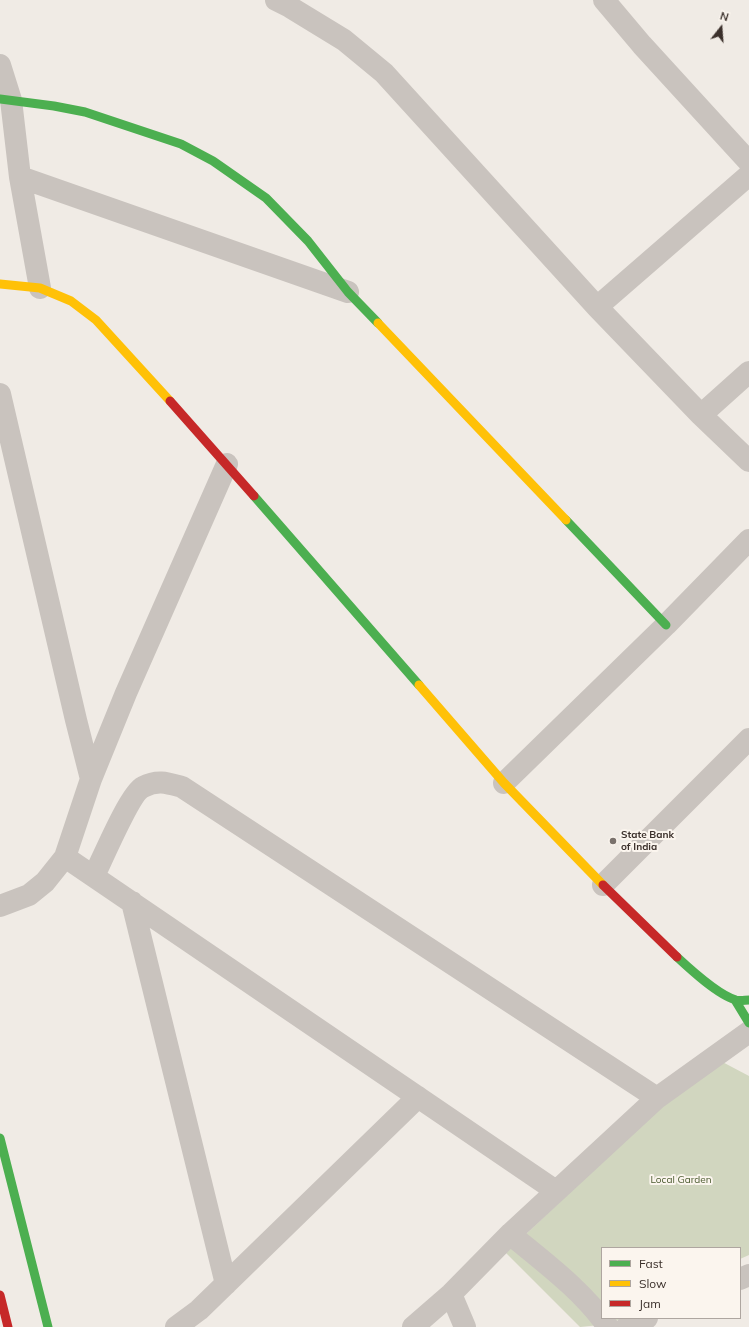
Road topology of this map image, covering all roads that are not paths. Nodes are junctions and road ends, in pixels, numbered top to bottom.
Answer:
1 (276, 0) edge
2 (604, 0) edge
3 (0, 65) edge
4 (5, 100) edge
5 (749, 162) edge
6 (20, 176) junction
7 (749, 176) edge
8 (0, 284) edge
9 (40, 288) junction
10 (348, 292) junction
11 (597, 307) junction
12 (749, 372) edge
13 (0, 394) edge
14 (701, 415) junction
15 (749, 461) edge
16 (227, 464) junction
17 (749, 540) edge
18 (666, 625) junction
19 (749, 739) edge
20 (91, 779) junction
21 (504, 783) junction
22 (65, 856) junction
23 (94, 876) junction
24 (602, 885) junction
25 (132, 902) junction
26 (0, 906) edge
27 (735, 1000) junction
28 (749, 1000) edge
29 (749, 1023) edge
30 (749, 1032) edge
31 (418, 1097) junction
32 (657, 1098) junction
33 (0, 1138) edge
34 (556, 1191) junction
35 (510, 1234) junction
36 (226, 1284) junction
37 (452, 1294) junction
38 (0, 1295) edge
39 (601, 1317) edge
40 (645, 1319) edge
41 (8, 1327) edge
42 (48, 1327) edge
43 (176, 1327) edge
44 (413, 1327) edge
45 (464, 1327) edge
46 (626, 1327) edge

1 - 11 street
2 - 5 street
3 - 4 street
4 - 6 street
4 - 10 main road
6 - 9 street
6 - 10 street
7 - 11 street
8 - 9 main road
9 - 16 main road
10 - 18 main road
11 - 14 street
12 - 14 street
13 - 20 street
14 - 15 street
16 - 20 street
16 - 21 main road
17 - 18 street
18 - 21 street
19 - 24 street
20 - 22 street
21 - 24 main road
22 - 23 street
22 - 26 street
23 - 25 street
23 - 32 street
24 - 27 main road
25 - 31 street
25 - 36 street
27 - 28 main road
27 - 29 main road
30 - 32 street
31 - 34 street
31 - 36 street
32 - 34 street
33 - 42 main road
34 - 35 street
35 - 37 street
35 - 39 street
36 - 43 street
37 - 44 street
37 - 45 street
38 - 41 main road
40 - 46 street

